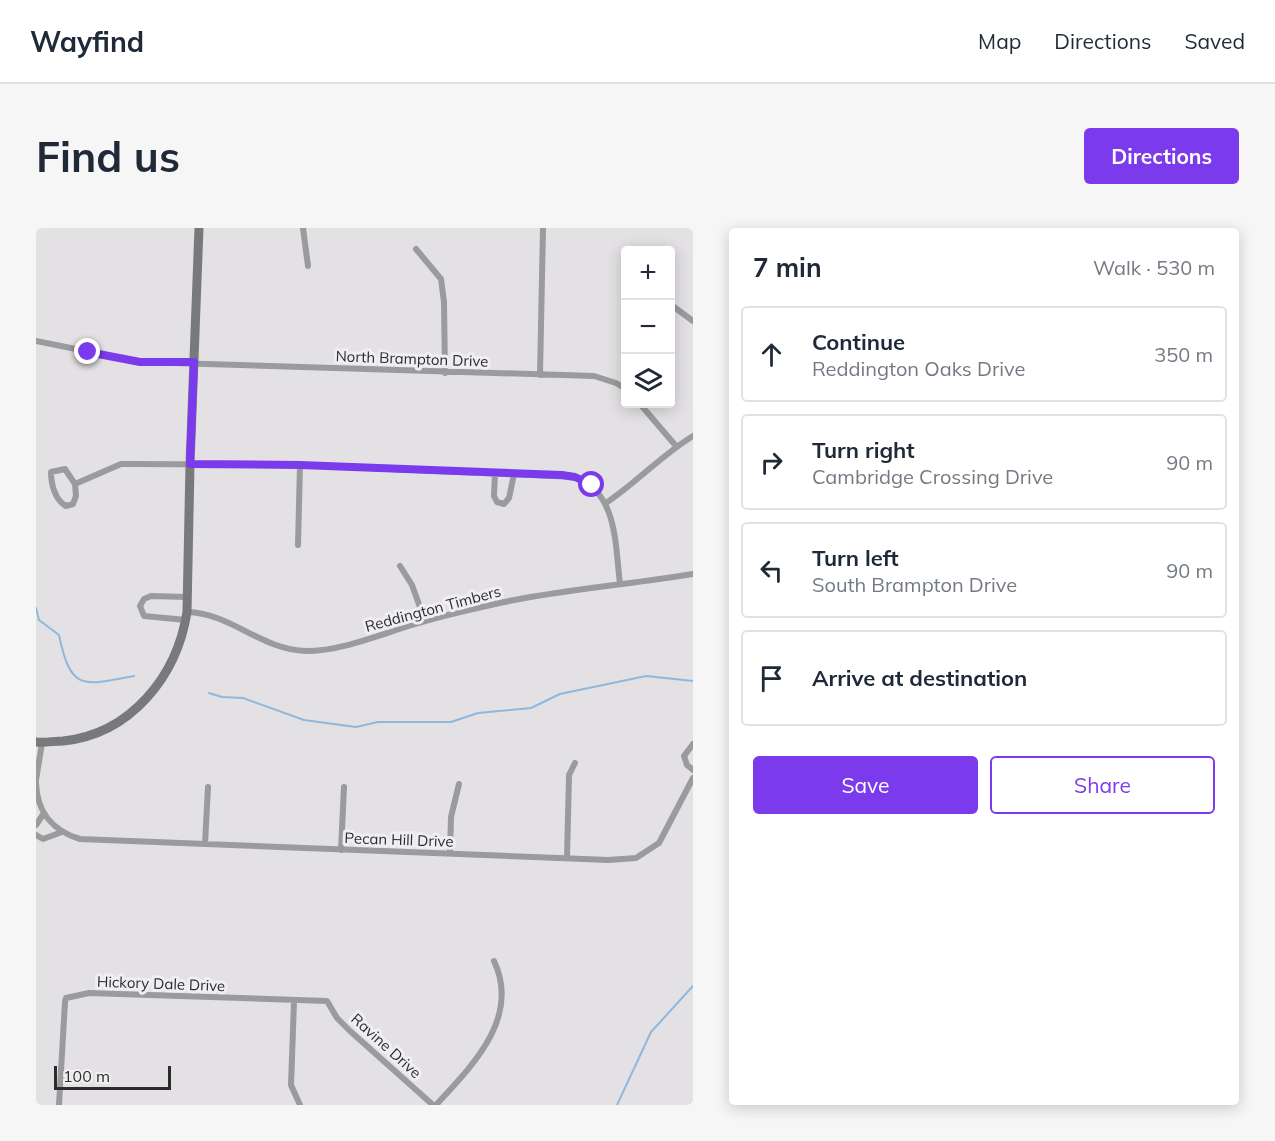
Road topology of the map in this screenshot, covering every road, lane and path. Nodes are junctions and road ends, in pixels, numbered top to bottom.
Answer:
1 (199, 228) edge
2 (303, 228) edge
3 (543, 228) edge
4 (416, 249) dead end
5 (308, 266) dead end
6 (675, 308) edge
7 (693, 321) edge
8 (36, 341) edge
9 (194, 362) junction
10 (445, 373) junction
11 (540, 375) junction
12 (621, 386) edge
13 (643, 408) edge
14 (693, 436) edge
15 (676, 446) junction
16 (190, 464) junction
17 (300, 465) junction
18 (495, 472) junction
19 (514, 474) junction
20 (75, 484) junction
21 (606, 503) junction
22 (298, 545) dead end
23 (400, 566) dead end
24 (693, 574) edge
25 (620, 584) junction
26 (187, 597) junction
27 (187, 616) junction
28 (425, 621) junction
29 (39, 742) edge
30 (693, 744) edge
31 (575, 763) dead end
32 (693, 770) edge
33 (693, 778) edge
34 (36, 781) edge
35 (459, 784) dead end
36 (208, 787) dead end
37 (344, 787) dead end
38 (44, 813) junction
39 (36, 825) edge
40 (62, 832) junction
41 (36, 835) edge
42 (205, 844) junction
43 (341, 850) junction
44 (450, 853) junction
45 (567, 858) junction
46 (494, 961) dead end
47 (327, 1001) joint
48 (294, 1002) junction
49 (59, 1105) edge
50 (300, 1105) edge
51 (435, 1105) edge

1 - 9 street
2 - 5 street
3 - 11 street
4 - 10 street
6 - 7 street
8 - 9 street, North Brampton Drive
9 - 10 street, North Brampton Drive
9 - 16 street
10 - 11 street, North Brampton Drive
11 - 12 street, North Brampton Drive
13 - 15 street
14 - 15 street
15 - 21 street
16 - 17 street
16 - 20 street
16 - 26 street
17 - 18 street
17 - 22 street
18 - 19 street
18 - 19 street
19 - 21 street
20 - 20 street
21 - 25 street
23 - 28 street
24 - 25 street, Reddington Timbers
25 - 28 street, Reddington Timbers
26 - 27 street
26 - 27 street, Reddington Timbers
27 - 28 street, Reddington Timbers
27 - 29 street
29 - 34 street
30 - 32 street
31 - 45 street
33 - 45 street, Pecan Hill Drive
34 - 38 street
35 - 44 street
36 - 42 street
37 - 43 street
38 - 39 street
38 - 40 street
40 - 41 street, Pecan Hill Drive
40 - 42 street, Pecan Hill Drive
42 - 43 street, Pecan Hill Drive
43 - 44 street, Pecan Hill Drive
44 - 45 street, Pecan Hill Drive
46 - 51 street
47 - 48 street, Hickory Dale Drive
47 - 51 street, Ravine Drive
48 - 49 street, Hickory Dale Drive
48 - 50 street

